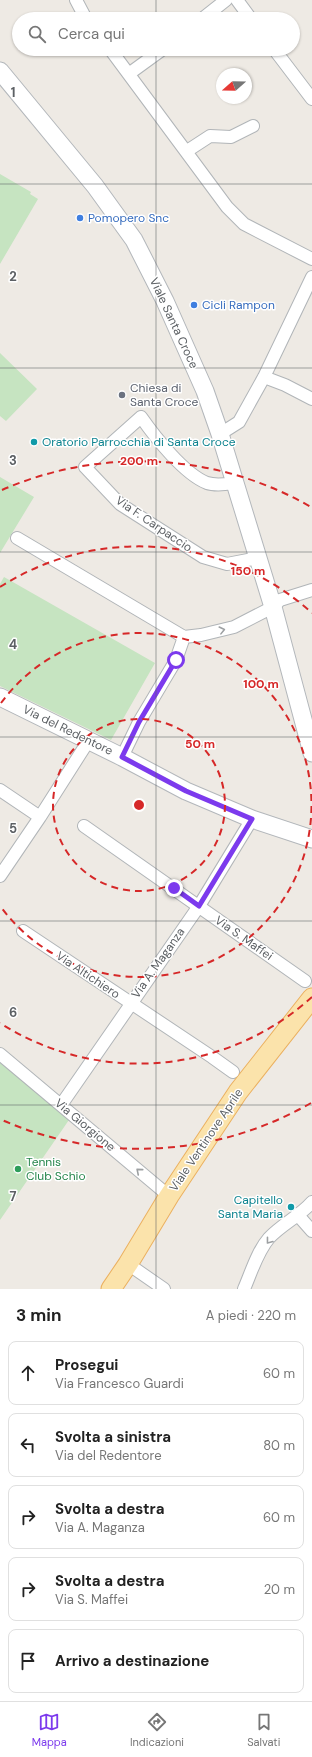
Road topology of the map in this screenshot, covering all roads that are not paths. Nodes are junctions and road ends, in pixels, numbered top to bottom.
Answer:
1 (76, 0) edge
2 (226, 0) edge
3 (237, 0) edge
4 (82, 12) edge
5 (211, 12) edge
6 (246, 12) edge
7 (116, 56) edge
8 (153, 56) edge
9 (279, 56) edge
10 (0, 71) edge
11 (130, 73) junction
12 (312, 99) edge
13 (253, 126) dead end
14 (187, 152) junction
15 (312, 259) edge
16 (312, 277) edge
17 (264, 377) junction
18 (312, 399) edge
19 (220, 434) junction
20 (235, 483) junction
21 (17, 538) dead end
22 (258, 558) junction
23 (312, 590) edge
24 (273, 607) junction
25 (184, 637) junction
26 (0, 697) edge
27 (89, 740) junction
28 (312, 753) edge
29 (122, 757) junction
30 (0, 790) edge
31 (40, 817) junction
32 (252, 819) junction
33 (84, 826) dead end
34 (312, 839) edge
35 (0, 876) edge
36 (199, 906) junction
37 (22, 931) dead end
38 (305, 981) dead end
39 (312, 998) edge
40 (130, 1003) junction
41 (0, 1054) edge
42 (233, 1072) dead end
43 (61, 1105) junction
44 (169, 1196) junction
45 (312, 1202) edge
46 (297, 1214) junction
47 (312, 1231) edge
48 (134, 1268) junction
49 (111, 1289) edge
50 (164, 1289) edge
51 (244, 1289) edge

1 - 4 street
2 - 5 street
3 - 6 street
7 - 11 street
8 - 11 street
9 - 12 street
10 - 19 street, Viale Santa Croce
11 - 14 street
13 - 14 street
14 - 15 street
16 - 17 street
17 - 18 street
17 - 19 street
19 - 20 street, Viale Santa Croce
20 - 22 street, Viale Santa Croce
20 - 22 street, Via F. Carpaccio
21 - 25 street
22 - 24 street, Viale Santa Croce
23 - 24 street
25 -> 24 street
24 - 28 street, Viale Santa Croce
25 - 29 street
26 - 27 street, Via del Redentore
27 - 29 street, Via del Redentore
27 - 31 street
29 - 32 street, Via del Redentore
30 - 31 street
31 - 35 street
32 - 34 street, Via del Redentore
32 - 36 street, Via A. Maganza
33 - 36 street, Via S. Maffei
36 - 38 street, Via S. Maffei
36 - 40 street, Via A. Maganza
37 - 40 street, Via Altichiero
39 - 44 main road, Viale Ventinove Aprile
40 - 42 street, Via Altichiero
40 - 43 street, Via A. Maganza
41 - 43 street, Via Giorgione
44 -> 43 street, Via Giorgione
44 - 48 main road, Viale Ventinove Aprile
45 - 46 street
46 - 47 street
46 -> 51 street
48 - 49 main road, Viale Ventinove Aprile
48 - 50 street

